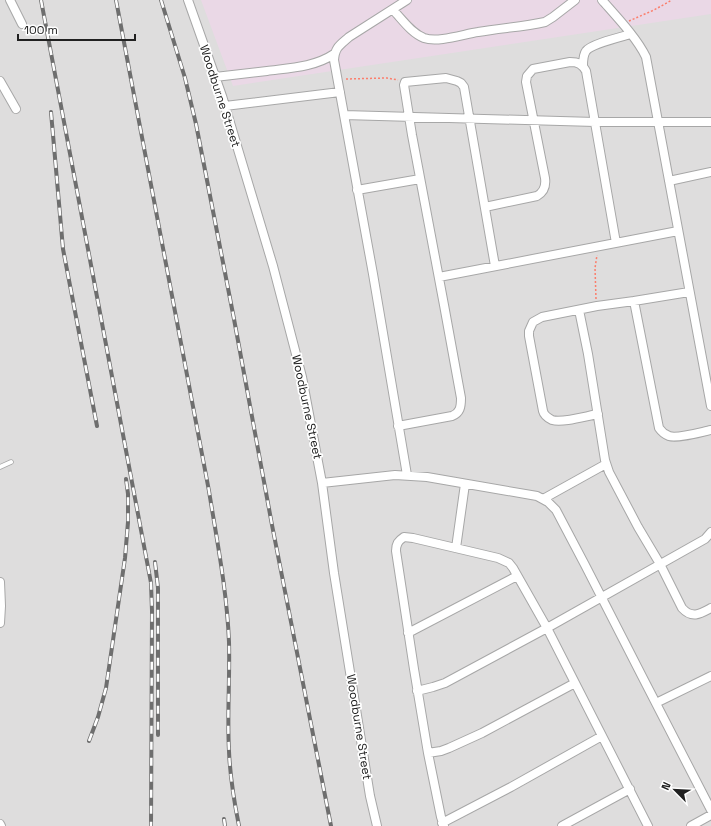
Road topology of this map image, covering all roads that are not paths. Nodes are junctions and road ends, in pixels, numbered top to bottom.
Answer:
1 (10, 0) edge
2 (188, 0) edge
3 (408, 0) edge
4 (575, 0) edge
5 (602, 0) edge
6 (393, 10) junction
7 (22, 24) dead end
8 (631, 34) junction
9 (334, 54) junction
10 (583, 66) junction
11 (215, 77) junction
12 (0, 81) edge
13 (340, 92) junction
14 (225, 106) junction
15 (16, 109) dead end
16 (344, 115) junction
17 (409, 117) junction
18 (469, 119) junction
19 (533, 120) junction
20 (595, 122) junction
21 (658, 122) junction
22 (711, 122) edge
23 (711, 172) edge
24 (420, 179) junction
25 (668, 182) junction
26 (358, 190) junction
27 (485, 207) junction
28 (678, 231) junction
29 (616, 243) junction
30 (495, 266) junction
31 (439, 276) junction
32 (689, 292) junction
33 (634, 302) junction
34 (579, 310) junction
35 (711, 406) edge
36 (598, 414) junction
37 (398, 426) junction
38 (711, 430) edge
39 (11, 462) dead end
40 (606, 464) junction
41 (0, 467) edge
42 (407, 475) junction
43 (322, 483) junction
44 (465, 484) junction
45 (543, 499) junction
46 (711, 532) edge
47 (456, 548) junction
48 (660, 564) junction
49 (517, 576) junction
50 (0, 582) edge
51 (602, 598) junction
52 (711, 608) edge
53 (0, 623) edge
54 (547, 628) junction
55 (408, 633) junction
56 (711, 676) edge
57 (575, 683) junction
58 (417, 691) junction
59 (656, 703) junction
60 (602, 736) junction
61 (428, 753) junction
62 (630, 789) junction
63 (711, 810) edge
64 (711, 815) edge
65 (443, 824) edge
66 (377, 826) edge
67 (562, 826) edge
68 (648, 826) edge
69 (691, 826) edge

1 - 7 street
2 - 11 street, Woodburne Street
3 - 6 street
4 - 6 street
5 - 8 street
6 - 9 street
8 - 10 street
8 - 21 street
9 - 11 street
9 - 13 street
10 - 19 street
10 - 20 street
11 - 14 street, Woodburne Street
12 - 15 street
13 - 14 street
13 - 16 street
14 - 43 street, Woodburne Street
16 - 17 street
16 - 26 street
17 - 18 street
17 - 18 street
17 - 24 street
18 - 19 street
18 - 27 street
19 - 20 street
19 - 27 street
20 - 21 street
20 - 29 street
21 - 22 street
21 - 25 street
23 - 25 street
24 - 26 street
24 - 31 street
25 - 28 street
26 - 37 street
27 - 30 street
28 - 29 street
28 - 32 street
29 - 30 street
30 - 31 street
31 - 37 street
32 - 33 street
32 - 35 street
33 - 34 street
33 - 38 street
34 - 36 street
34 - 36 street
36 - 40 street
37 - 42 street
39 - 41 lane
40 - 45 street
40 - 48 street
42 - 43 street
42 - 44 street
43 - 66 street, Woodburne Street
44 - 45 street
44 - 47 street
45 - 51 street
46 - 48 street
47 - 49 street
47 - 55 street
48 - 51 street
48 - 52 street
49 - 54 street
49 - 55 street
50 - 53 street
51 - 54 street
51 - 59 street
54 - 57 street
54 - 58 street
55 - 58 street
56 - 59 street
57 - 60 street
57 - 61 street
58 - 61 street
59 - 63 street
60 - 62 street
60 - 65 street
61 - 65 street
62 - 67 street
62 - 68 street
64 - 69 street

